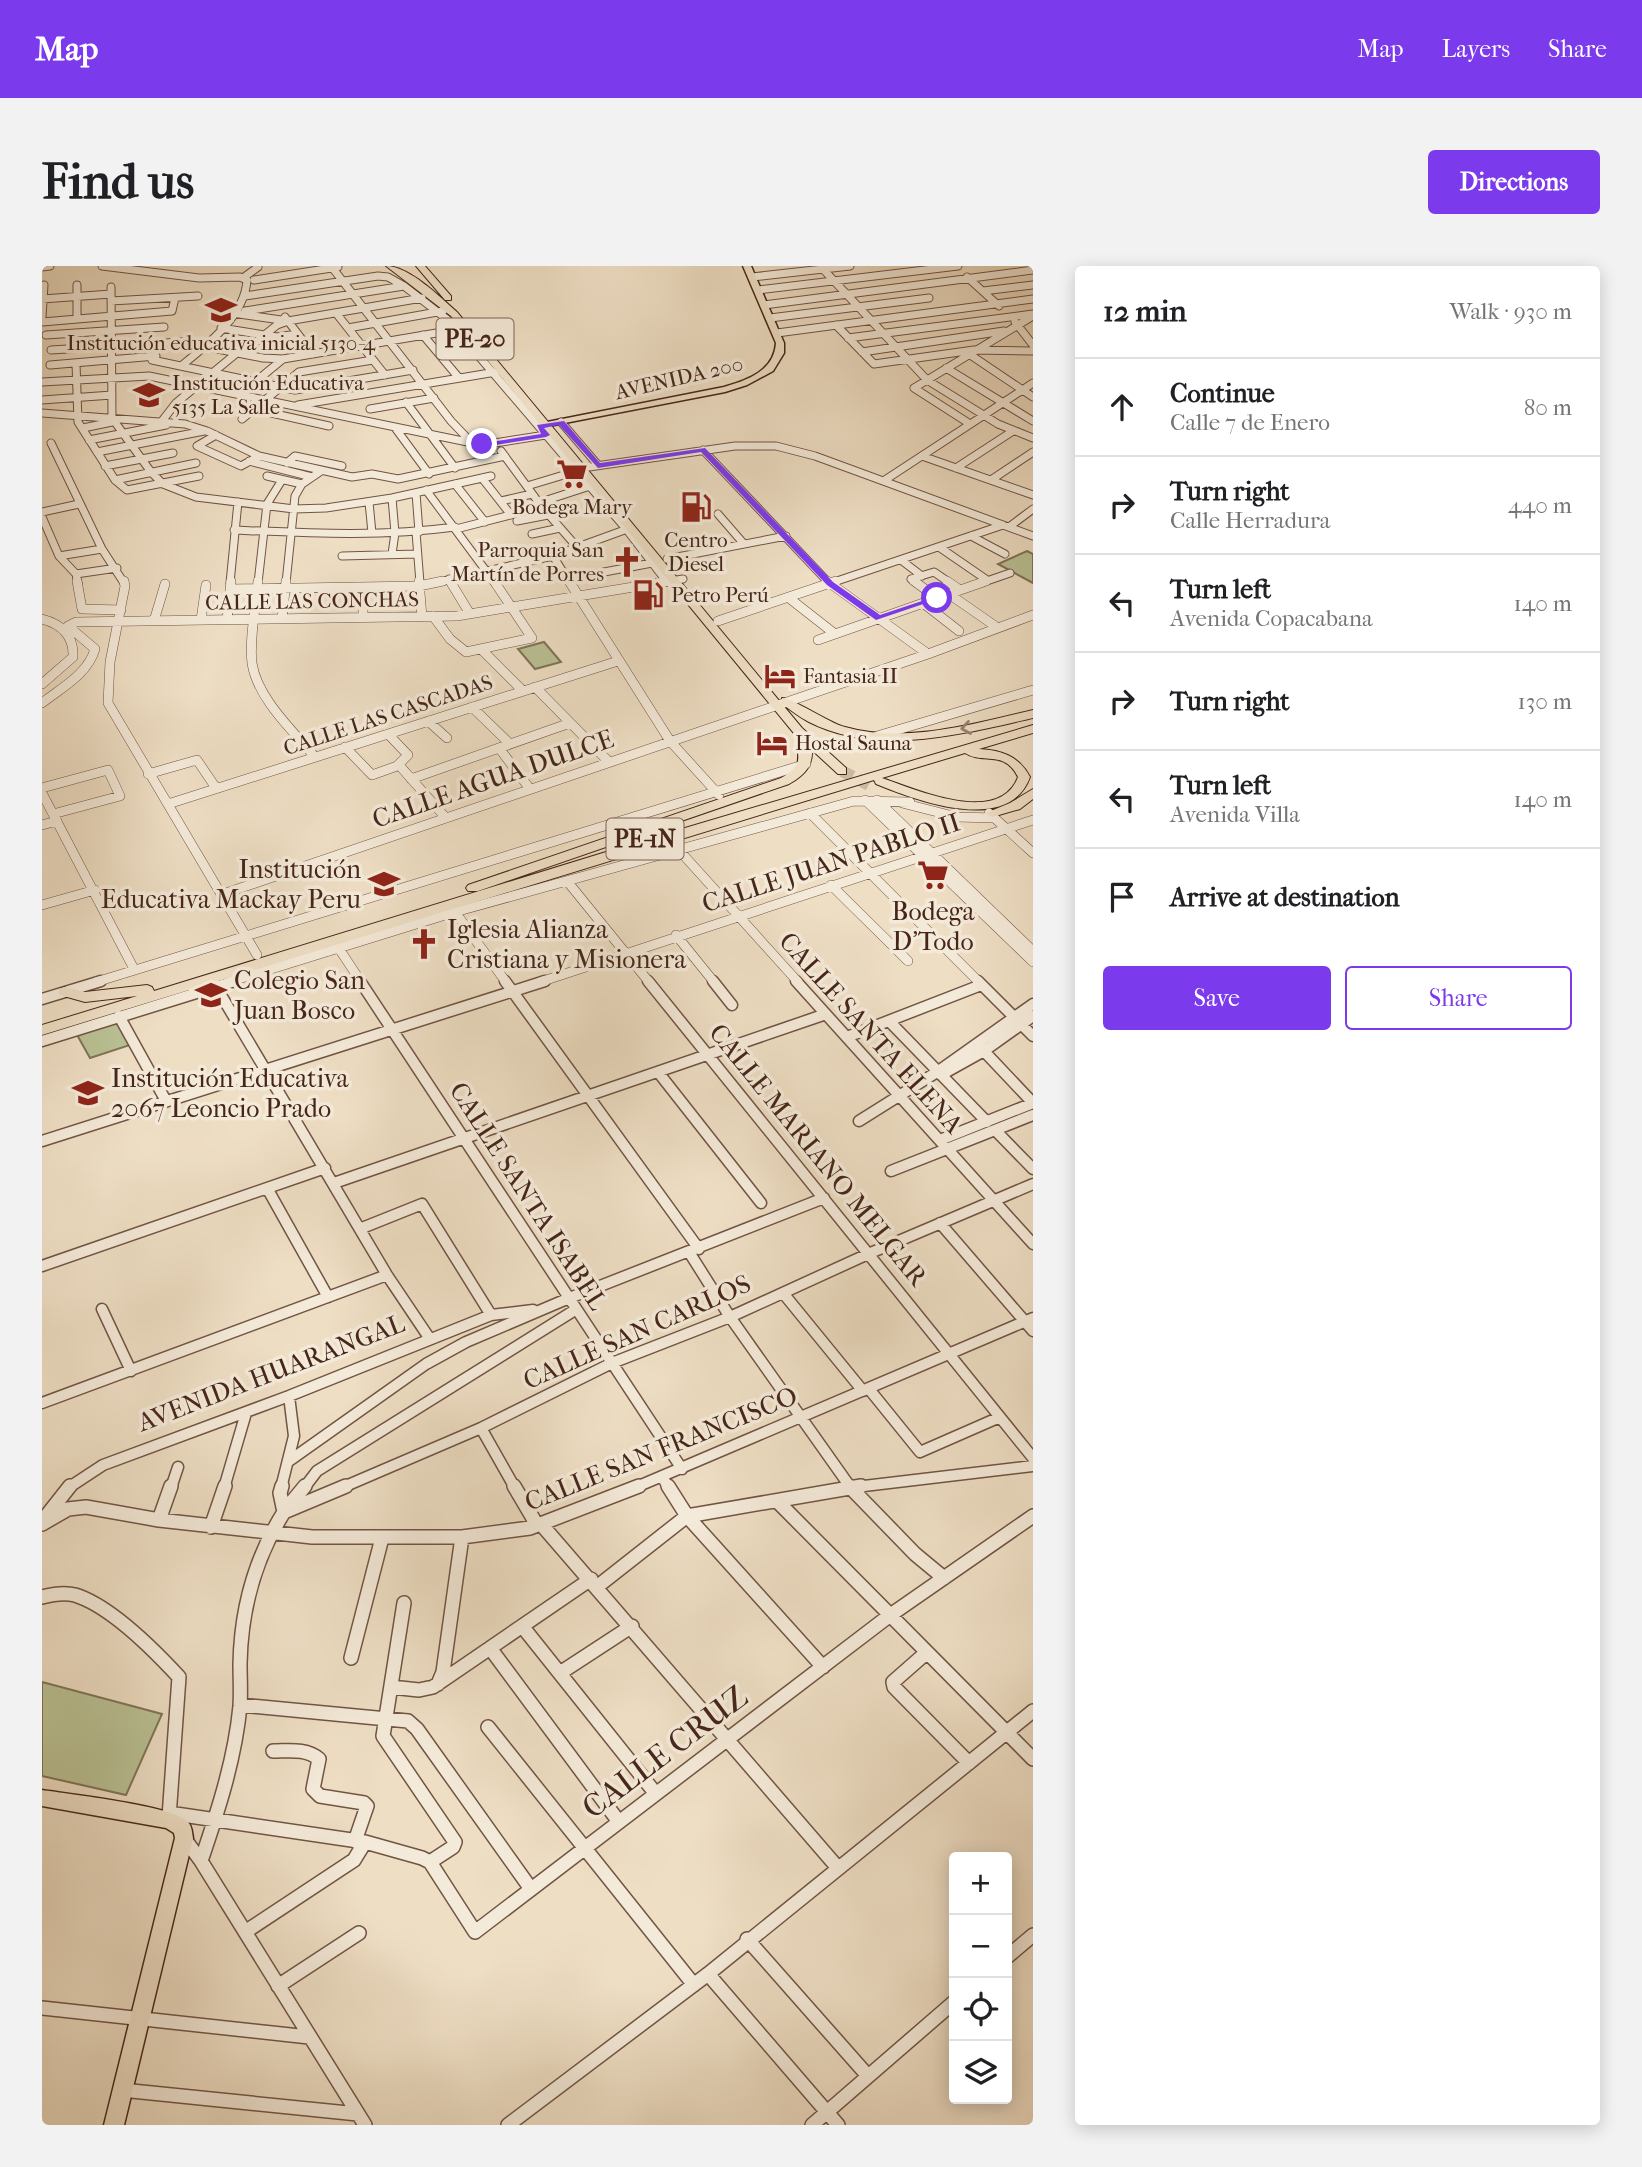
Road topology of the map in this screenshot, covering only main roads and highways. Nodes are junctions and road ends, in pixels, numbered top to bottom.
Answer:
1 (390, 266) edge
2 (420, 266) edge
3 (747, 266) edge
4 (754, 275) edge
5 (550, 428) junction
6 (657, 562) junction
7 (675, 580) junction
8 (782, 703) junction
9 (1033, 714) edge
10 (1033, 723) edge
11 (1033, 729) edge
12 (798, 731) junction
13 (944, 755) junction
14 (1033, 793) edge
15 (449, 898) junction
16 (147, 990) junction
17 (78, 1015) junction
18 (42, 1022) edge
19 (42, 1030) edge
20 (42, 1798) edge
21 (114, 2125) edge

1 - 5 highway, PE-20
2 - 5 highway, PE-20
3 - 4 main road
4 - 5 main road, AVENIDA 200
5 - 6 highway, PE-20
5 - 6 highway, PE-20
6 - 7 highway, PE-20
7 - 8 highway, PE-20
7 - 8 highway, PE-20
9 -> 8 highway
8 - 12 highway, PE-20
8 - 12 highway
10 - 15 highway, PE-1N
11 - 13 highway, PE-1N
12 - 15 highway
13 - 14 highway
13 - 17 highway, PE-1N
15 - 16 highway, PE-1N
16 - 17 highway, PE-1N
16 - 17 highway
17 - 18 highway, PE-1N
17 - 19 highway, PE-1N
20 - 21 main road

